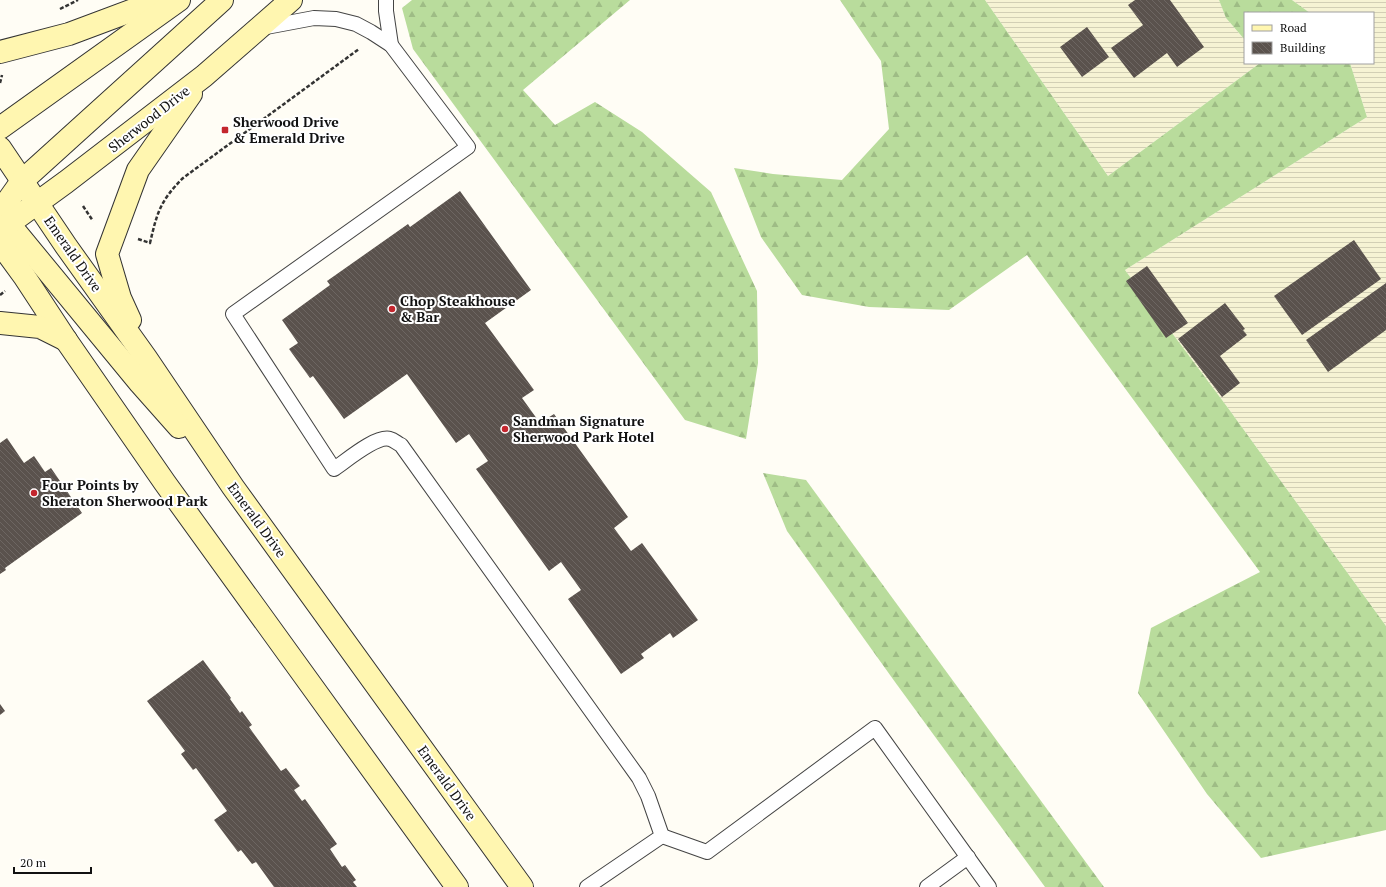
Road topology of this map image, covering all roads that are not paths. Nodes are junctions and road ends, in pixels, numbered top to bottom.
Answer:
1 (160, 0) edge
2 (179, 0) edge
3 (222, 0) edge
4 (291, 0) edge
5 (386, 0) edge
6 (260, 28) junction
7 (391, 45) junction
8 (0, 52) edge
9 (204, 76) junction
10 (0, 128) edge
11 (0, 148) edge
12 (22, 181) junction
13 (37, 204) junction
14 (2, 219) edge
15 (0, 243) edge
16 (0, 323) edge
17 (66, 340) junction
18 (146, 358) junction
19 (233, 487) junction
20 (662, 836) junction
21 (968, 857) junction
22 (457, 887) edge
23 (522, 887) edge
24 (587, 887) edge
25 (927, 887) edge
26 (989, 887) edge

1 - 8 main road
2 - 10 main road
3 - 12 main road
4 - 6 main road, Sherwood Drive
5 - 7 lane
6 - 7 lane
6 - 9 main road, Sherwood Drive
7 - 20 lane
9 - 13 main road, Sherwood Drive
9 - 18 main road
11 - 12 main road, Emerald Drive
12 - 13 main road, Emerald Drive
12 - 14 main road
13 - 14 main road, Sherwood Drive
13 - 18 main road, Emerald Drive
14 - 19 main road
15 - 17 main road
16 - 17 main road
17 - 22 main road
18 - 19 main road, Emerald Drive
19 - 23 main road, Emerald Drive
20 - 21 lane
20 - 24 lane
21 - 25 lane
21 - 26 lane

